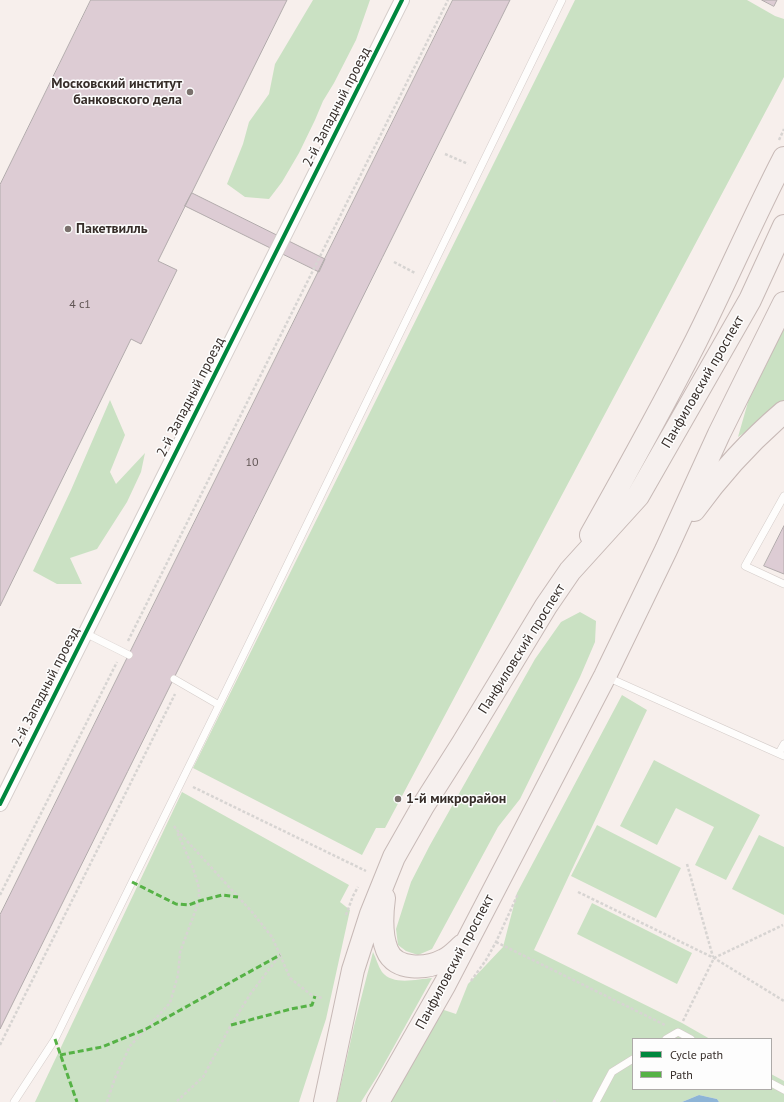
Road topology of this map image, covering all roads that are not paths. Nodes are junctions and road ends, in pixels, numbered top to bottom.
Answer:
1 (402, 0) edge
2 (562, 0) edge
3 (784, 158) edge
4 (784, 226) edge
5 (784, 303) edge
6 (784, 412) edge
7 (784, 496) edge
8 (666, 550) junction
9 (570, 571) junction
10 (784, 584) edge
11 (85, 633) junction
12 (126, 653) road end
13 (605, 676) junction
14 (177, 681) road end
15 (219, 705) junction
16 (784, 744) edge
17 (782, 754) edge
18 (0, 804) edge
19 (378, 872) junction
20 (467, 941) junction
21 (668, 1038) edge
22 (689, 1038) edge
23 (632, 1060) edge
24 (772, 1084) edge
25 (784, 1090) edge
26 (14, 1102) edge
27 (325, 1102) edge
28 (378, 1102) edge
29 (596, 1102) edge

1 - 11 street, 2-й Западный проезд
2 - 15 lane
3 - 9 main road
4 - 9 main road, Панфиловский проспект
5 - 8 main road, Панфиловский проспект
6 - 8 main road
7 - 10 lane
8 - 13 main road, Панфиловский проспект
9 - 19 main road, Панфиловский проспект
11 - 12 lane
11 - 18 street, 2-й Западный проезд
13 - 17 lane
13 - 20 main road, Панфиловский проспект
14 - 15 lane
15 - 26 lane
16 - 17 lane
19 - 20 main road
19 - 27 main road, Панфиловский проспект
20 - 28 main road, Панфиловский проспект
21 - 22 lane
23 - 29 lane
24 - 25 lane

